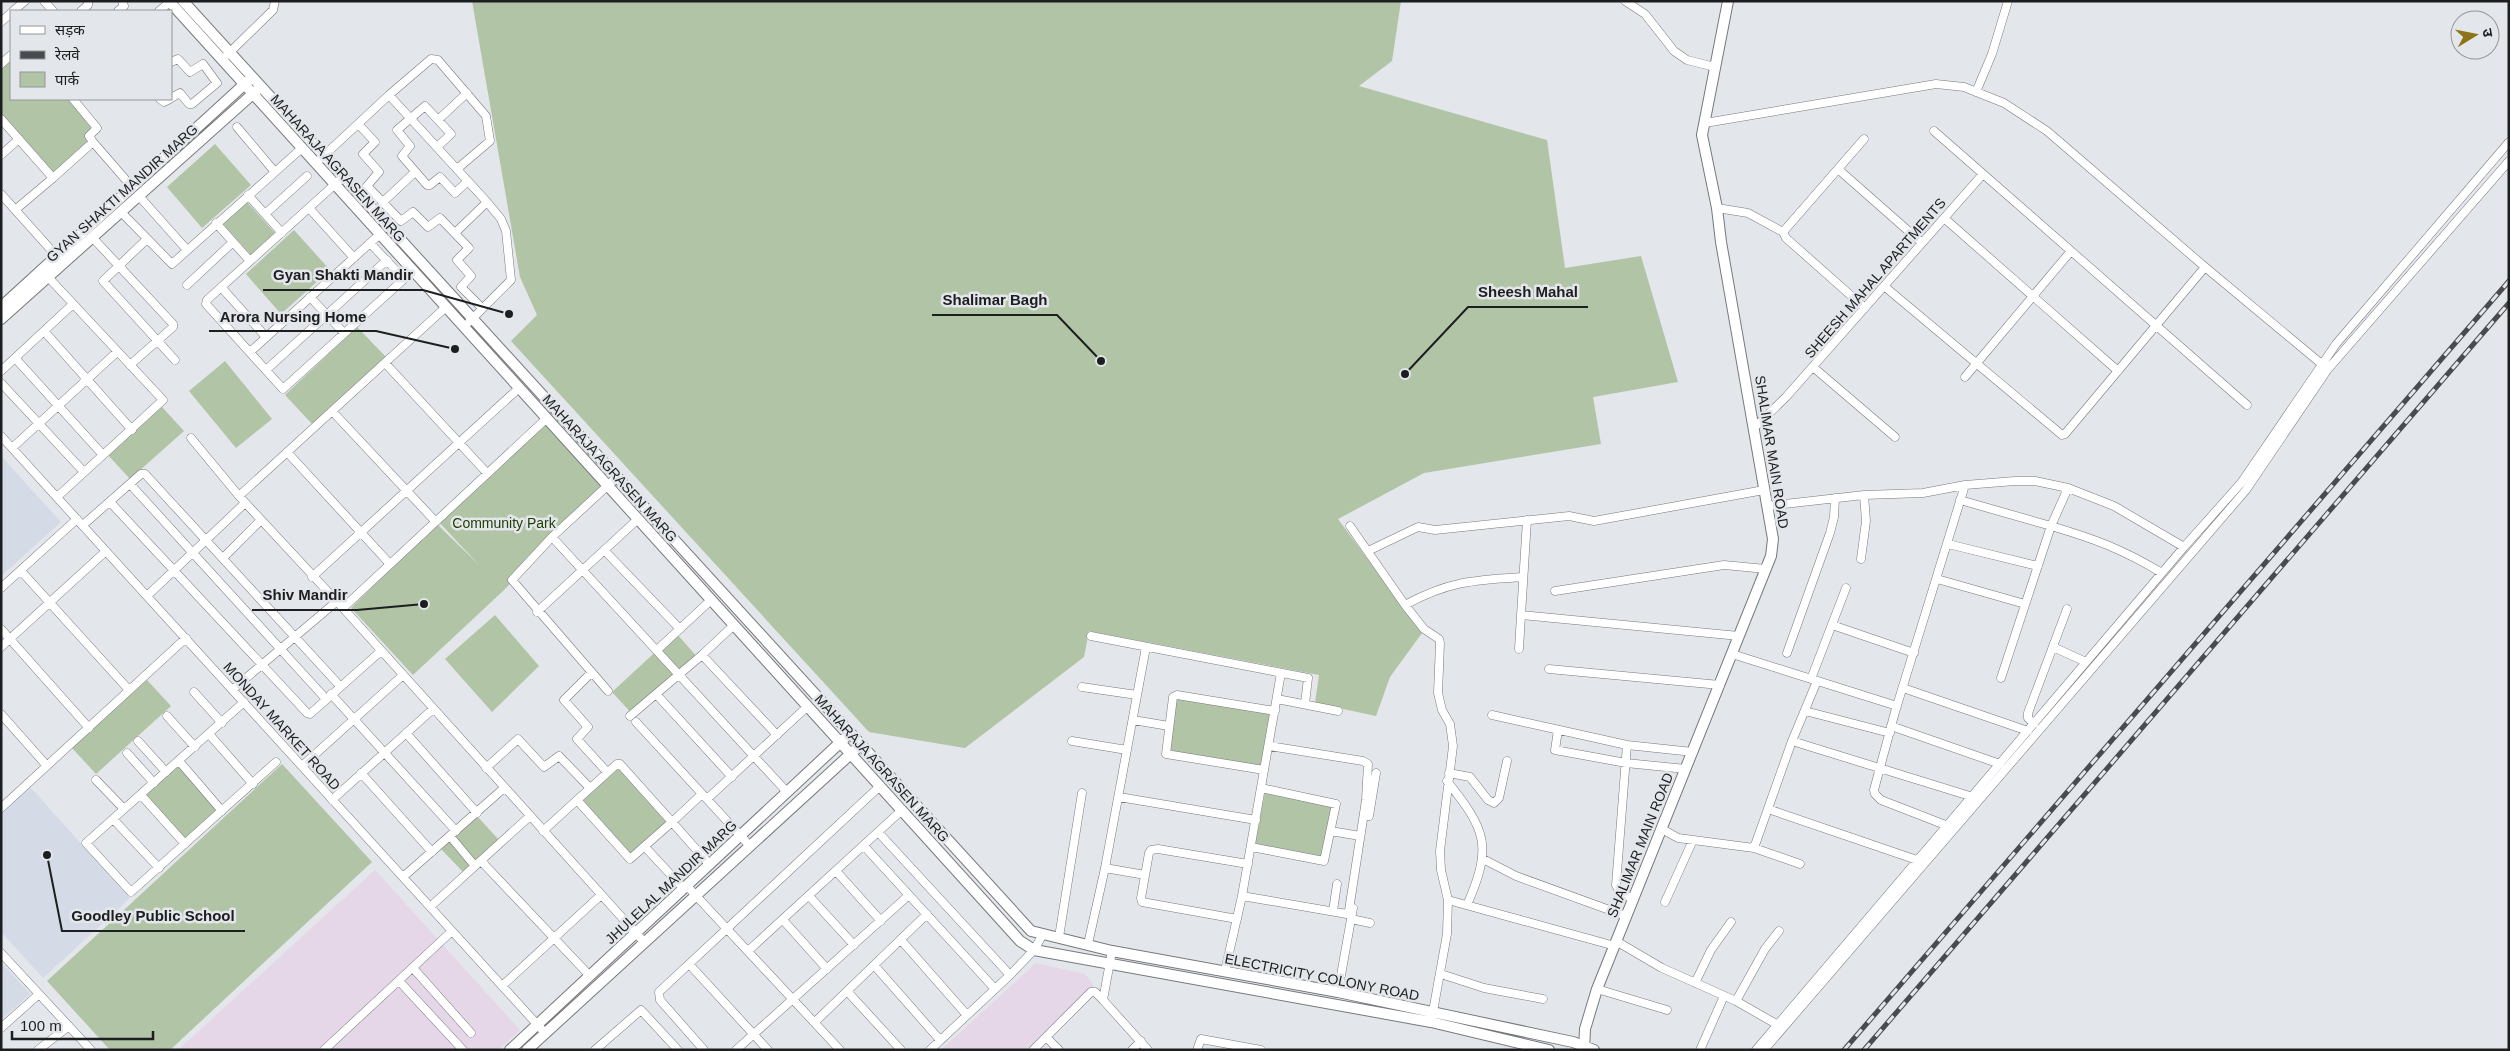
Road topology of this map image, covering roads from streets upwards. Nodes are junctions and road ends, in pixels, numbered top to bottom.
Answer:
1 (25, 1) edge
2 (183, 1) edge
3 (275, 1) edge
4 (1625, 1) edge
5 (1728, 1) edge
6 (2008, 1) edge
7 (169, 2) edge
8 (14, 10) edge
9 (230, 52) junction
10 (222, 60) junction
11 (172, 62) edge
12 (1714, 67) junction
13 (248, 81) junction
14 (256, 90) junction
15 (1976, 92) junction
16 (467, 93) junction
17 (389, 95) junction
18 (172, 97) edge
19 (74, 100) edge
20 (410, 118) junction
21 (1, 119) edge
22 (438, 120) junction
23 (1704, 123) junction
24 (358, 124) junction
25 (237, 127) dead end
26 (1934, 131) dead end
27 (19, 139) junction
28 (1864, 139) dead end
29 (93, 142) junction
30 (2509, 142) edge
31 (437, 147) junction
32 (302, 148) junction
33 (1, 155) edge
34 (324, 156) junction
35 (2509, 161) edge
36 (316, 163) junction
37 (457, 169) junction
38 (1838, 169) junction
39 (275, 172) junction
40 (415, 172) junction
41 (1983, 174) junction
42 (307, 176) dead end
43 (343, 177) junction
44 (53, 178) junction
45 (468, 181) junction
46 (335, 184) junction
47 (132, 187) junction
48 (1, 194) edge
49 (248, 195) junction
50 (138, 196) junction
51 (382, 202) junction
52 (487, 202) junction
53 (309, 208) junction
54 (1717, 208) junction
55 (15, 210) junction
56 (121, 212) junction
57 (265, 214) junction
58 (1944, 218) junction
59 (216, 224) junction
60 (1783, 232) junction
61 (282, 233) junction
62 (455, 233) junction
63 (380, 234) junction
64 (92, 237) junction
65 (147, 239) junction
66 (233, 242) junction
67 (370, 243) junction
68 (1922, 243) junction
69 (187, 250) junction
70 (2071, 251) junction
71 (354, 258) junction
72 (60, 260) junction
73 (387, 260) junction
74 (250, 261) junction
75 (118, 265) junction
76 (2205, 267) junction
77 (48, 277) junction
78 (187, 285) dead end
79 (1884, 286) junction
80 (221, 287) junction
81 (2033, 296) junction
82 (310, 297) junction
83 (73, 304) junction
84 (1, 307) edge
85 (446, 307) junction
86 (482, 308) junction
87 (1865, 308) junction
88 (327, 315) junction
89 (472, 318) junction
90 (1, 319) edge
91 (2156, 326) junction
92 (464, 327) junction
93 (44, 331) junction
94 (344, 333) junction
95 (266, 337) junction
96 (157, 340) junction
97 (117, 352) junction
98 (250, 352) junction
99 (15, 358) junction
100 (175, 360) dead end
101 (2321, 363) junction
102 (384, 364) junction
103 (1976, 364) junction
104 (130, 365) junction
105 (1813, 367) junction
106 (2328, 369) junction
107 (1, 370) edge
108 (266, 370) junction
109 (2118, 371) junction
110 (1965, 377) dead end
111 (86, 380) junction
112 (1, 383) edge
113 (519, 388) junction
114 (2247, 405) dead end
115 (58, 406) junction
116 (332, 411) junction
117 (547, 418) junction
118 (39, 423) junction
119 (1754, 428) junction
120 (132, 430) junction
121 (1, 436) edge
122 (1896, 436) dead end
123 (192, 438) dead end
124 (459, 443) junction
125 (12, 448) junction
126 (287, 452) junction
127 (103, 455) junction
128 (84, 472) junction
129 (487, 473) junction
130 (618, 477) junction
131 (130, 484) junction
132 (1965, 485) junction
133 (608, 486) junction
134 (2068, 488) junction
135 (407, 490) junction
136 (1764, 490) junction
137 (1864, 495) junction
138 (239, 496) junction
139 (57, 497) junction
140 (1836, 498) junction
141 (1960, 500) junction
142 (110, 502) junction
143 (245, 503) junction
144 (1767, 506) junction
145 (77, 519) junction
146 (638, 519) junction
147 (261, 520) junction
148 (435, 520) junction
149 (1527, 520) junction
150 (83, 525) junction
151 (1350, 526) dead end
152 (2050, 526) junction
153 (361, 533) junction
154 (552, 537) junction
155 (206, 540) junction
156 (1948, 544) junction
157 (2184, 547) junction
158 (604, 550) junction
159 (106, 551) junction
160 (1368, 551) junction
161 (192, 552) junction
162 (222, 558) junction
163 (1861, 559) dead end
164 (389, 563) junction
165 (2038, 566) junction
166 (175, 569) junction
167 (1766, 569) junction
168 (582, 570) junction
169 (20, 571) junction
170 (2162, 573) junction
171 (1524, 576) junction
172 (312, 577) junction
173 (1937, 579) junction
174 (1, 588) edge
175 (1846, 588) dead end
176 (1555, 591) dead end
177 (147, 596) junction
178 (711, 600) junction
179 (336, 602) junction
180 (50, 603) junction
181 (2025, 604) junction
182 (1405, 605) junction
183 (736, 607) junction
184 (343, 608) junction
185 (2066, 609) dead end
186 (537, 612) junction
187 (1521, 616) junction
188 (726, 617) junction
189 (734, 625) junction
190 (1832, 625) junction
191 (1, 629) edge
192 (680, 629) junction
193 (1091, 636) dead end
194 (1739, 636) junction
195 (295, 637) junction
196 (186, 638) junction
197 (10, 639) junction
198 (1, 647) edge
199 (1146, 647) junction
200 (2052, 647) junction
201 (279, 648) junction
202 (1519, 649) dead end
203 (657, 650) junction
204 (381, 651) junction
205 (1787, 653) dead end
206 (1914, 653) junction
207 (1732, 654) junction
208 (702, 655) junction
209 (2086, 662) junction
210 (262, 663) junction
211 (1549, 668) dead end
212 (591, 673) junction
213 (1281, 673) junction
214 (679, 675) junction
215 (402, 676) junction
216 (2002, 678) dead end
217 (1814, 680) junction
218 (1720, 685) junction
219 (340, 686) junction
220 (1082, 687) dead end
221 (1903, 688) junction
222 (129, 690) junction
223 (232, 690) junction
224 (608, 691) dead end
225 (194, 692) dead end
226 (656, 694) junction
227 (328, 696) junction
228 (1137, 696) junction
229 (1277, 699) junction
230 (244, 702) junction
231 (1305, 704) junction
232 (808, 706) junction
233 (1897, 706) junction
234 (432, 709) junction
235 (1275, 711) junction
236 (1338, 711) dead end
237 (1805, 711) junction
238 (1, 714) edge
239 (1492, 715) dead end
240 (167, 716) dead end
241 (630, 716) dead end
242 (354, 719) junction
243 (1133, 720) junction
244 (222, 722) junction
245 (636, 722) dead end
246 (1169, 726) junction
247 (89, 728) junction
248 (2031, 728) junction
249 (1890, 729) junction
250 (1558, 730) junction
251 (406, 733) junction
252 (851, 733) junction
253 (209, 734) junction
254 (777, 735) junction
255 (138, 741) dead end
256 (1072, 741) dead end
257 (1792, 741) junction
258 (840, 742) junction
259 (862, 744) junction
260 (1627, 745) junction
261 (1269, 746) junction
262 (195, 747) junction
263 (1127, 750) junction
264 (1693, 752) junction
265 (127, 753) dead end
266 (384, 753) junction
267 (851, 754) junction
268 (754, 756) junction
269 (178, 761) junction
270 (1507, 761) dead end
271 (276, 762) dead end
272 (1626, 763) junction
273 (2000, 764) junction
274 (48, 766) junction
275 (302, 766) junction
276 (486, 768) junction
277 (1880, 768) junction
278 (1686, 769) junction
279 (1264, 770) junction
280 (166, 772) junction
281 (607, 772) junction
282 (1449, 772) junction
283 (1376, 773) dead end
284 (361, 774) junction
285 (732, 777) junction
286 (96, 780) dead end
287 (1447, 781) junction
288 (154, 784) junction
289 (253, 784) junction
290 (880, 786) junction
291 (504, 788) junction
292 (590, 788) junction
293 (1261, 788) junction
294 (787, 792) junction
295 (1082, 793) dead end
296 (141, 795) junction
297 (1972, 796) junction
298 (705, 797) junction
299 (1118, 797) junction
300 (332, 800) junction
301 (576, 800) junction
302 (1, 808) edge
303 (1768, 809) junction
304 (124, 810) junction
305 (902, 810) junction
306 (222, 811) junction
307 (477, 812) junction
308 (530, 816) junction
309 (113, 819) junction
310 (1256, 820) junction
311 (672, 822) junction
312 (1948, 826) junction
313 (1662, 829) junction
314 (543, 831) junction
315 (1331, 831) junction
316 (878, 832) junction
317 (453, 834) junction
318 (741, 836) junction
319 (1360, 836) junction
320 (1693, 840) junction
321 (185, 844) junction
322 (750, 846) junction
323 (864, 846) junction
324 (645, 847) junction
325 (1251, 847) junction
326 (1754, 848) junction
327 (432, 852) junction
328 (963, 856) junction
329 (1483, 859) junction
330 (1917, 860) junction
331 (478, 864) junction
332 (1248, 864) junction
333 (1800, 864) dead end
334 (710, 865) junction
335 (952, 866) junction
336 (158, 868) junction
337 (1105, 868) junction
338 (836, 871) junction
339 (1145, 875) junction
340 (403, 877) junction
341 (1337, 884) dead end
342 (686, 887) junction
343 (601, 895) junction
344 (696, 895) junction
345 (809, 896) junction
346 (909, 896) junction
347 (1242, 896) junction
348 (1634, 899) junction
349 (1448, 900) junction
350 (1666, 902) dead end
351 (1467, 905) junction
352 (430, 906) junction
353 (1333, 911) junction
354 (927, 914) junction
355 (1626, 916) junction
356 (1237, 919) junction
357 (1351, 919) junction
358 (783, 920) junction
359 (881, 920) junction
360 (1731, 922) dead end
361 (1370, 923) dead end
362 (727, 929) junction
363 (1779, 931) dead end
364 (452, 932) junction
365 (636, 934) junction
366 (1043, 934) junction
367 (1059, 937) junction
368 (554, 938) junction
369 (900, 940) junction
370 (644, 942) junction
371 (1615, 943) junction
372 (1088, 944) junction
373 (854, 945) junction
374 (1034, 950) junction
375 (748, 951) junction
376 (1112, 951) junction
377 (1, 953) edge
378 (689, 964) junction
379 (1108, 964) junction
380 (874, 965) junction
381 (413, 968) junction
382 (827, 969) junction
383 (1225, 971) junction
384 (1441, 974) junction
385 (1010, 975) junction
386 (590, 976) junction
387 (399, 981) junction
388 (1695, 983) junction
389 (502, 986) junction
390 (995, 989) junction
391 (1597, 989) junction
392 (847, 991) junction
393 (1338, 992) junction
394 (39, 994) junction
395 (1724, 996) junction
396 (794, 999) junction
397 (1543, 999) dead end
398 (1103, 1000) junction
399 (1736, 1001) junction
400 (1667, 1010) dead end
401 (966, 1014) junction
402 (1432, 1017) junction
403 (815, 1022) junction
404 (537, 1024) junction
405 (1778, 1025) junction
406 (69, 1026) junction
407 (1, 1028) edge
408 (1585, 1029) junction
409 (472, 1033) dead end
410 (545, 1033) junction
411 (754, 1034) junction
412 (1046, 1037) junction
413 (940, 1040) junction
414 (1141, 1041) junction
415 (1571, 1046) edge
416 (1587, 1048) edge
417 (39, 1050) edge
418 (91, 1050) edge
419 (324, 1050) edge
420 (463, 1050) edge
421 (510, 1050) edge
422 (527, 1050) edge
423 (595, 1050) edge
424 (678, 1050) edge
425 (704, 1050) edge
426 (736, 1050) edge
427 (768, 1050) edge
428 (840, 1050) edge
429 (900, 1050) edge
430 (930, 1050) edge
431 (1033, 1050) edge
432 (1058, 1050) edge
433 (1132, 1050) edge
434 (1148, 1050) edge
435 (1197, 1050) edge
436 (1261, 1050) edge
437 (1549, 1050) edge
438 (1700, 1050) edge
439 (1756, 1050) edge
440 (1764, 1050) edge

1 - 8 street
2 - 9 street, MAHARAJA AGRASEN MARG
3 - 9 street
4 - 12 street
5 - 12 street, SHALIMAR MAIN ROAD
6 - 15 street
7 - 10 street, MAHARAJA AGRASEN MARG
9 - 10 street
9 - 13 street, MAHARAJA AGRASEN MARG
10 - 13 street, MAHARAJA AGRASEN MARG
11 - 18 street
12 - 23 street, SHALIMAR MAIN ROAD
13 - 14 street, MAHARAJA AGRASEN MARG
13 - 47 street, GYAN SHAKTI MANDIR MARG
14 - 32 street, MAHARAJA AGRASEN MARG
14 - 34 street, MAHARAJA AGRASEN MARG
14 - 50 street, GYAN SHAKTI MANDIR MARG
15 - 23 street
15 - 76 street
16 - 17 street
16 - 22 street
16 - 37 street
17 - 20 street
17 - 24 street
19 - 29 street
20 - 22 street
20 - 31 street
20 - 40 street
21 - 27 street
22 - 31 street
23 - 54 street, SHALIMAR MAIN ROAD
24 - 34 street
24 - 51 street
25 - 39 street
26 - 41 street
27 - 33 street
27 - 44 street
28 - 38 street
29 - 44 street
29 - 47 street
30 - 101 street
31 - 37 street
32 - 36 street, MAHARAJA AGRASEN MARG
32 - 39 street
34 - 36 street
34 - 43 street, MAHARAJA AGRASEN MARG
35 - 106 street
36 - 46 street, MAHARAJA AGRASEN MARG
37 - 45 street
38 - 60 street
38 - 68 street
39 - 49 street
40 - 45 street
40 - 51 street
41 - 58 street, SHEESH MAHAL APARTMENTS
41 - 70 street
42 - 57 street
43 - 46 street
43 - 89 street, MAHARAJA AGRASEN MARG
44 - 55 street
45 - 52 street
46 - 53 street
46 - 63 street, MAHARAJA AGRASEN MARG
47 - 72 street, GYAN SHAKTI MANDIR MARG
48 - 55 street
49 - 57 street
49 - 59 street
50 - 56 street, GYAN SHAKTI MANDIR MARG
50 - 69 street
51 - 62 street
52 - 62 street
52 - 86 street
53 - 61 street
53 - 71 street
54 - 60 street
54 - 119 street, SHALIMAR MAIN ROAD
55 - 72 street
56 - 64 street, GYAN SHAKTI MANDIR MARG
56 - 65 street
57 - 61 street
58 - 68 street, SHEESH MAHAL APARTMENTS
58 - 81 street
59 - 66 street
59 - 69 street
60 - 87 street
61 - 74 street
62 - 86 street
63 - 67 street
63 - 85 street, MAHARAJA AGRASEN MARG
64 - 72 street, GYAN SHAKTI MANDIR MARG
64 - 75 street
65 - 69 street
65 - 75 street
66 - 74 street
66 - 78 street
67 - 71 street
67 - 73 street
68 - 79 street, SHEESH MAHAL APARTMENTS
70 - 81 street
70 - 91 street
71 - 82 street
72 - 77 street, GYAN SHAKTI MANDIR MARG
72 - 84 street, GYAN SHAKTI MANDIR MARG
73 - 88 street
73 - 94 street
74 - 80 street
75 - 96 street
75 - 96 street
76 - 91 street
76 - 101 street
77 - 83 street
77 - 90 street, GYAN SHAKTI MANDIR MARG
79 - 87 street, SHEESH MAHAL APARTMENTS
79 - 103 street
80 - 95 street
80 - 98 street
81 - 103 street
81 - 109 street
82 - 88 street
82 - 95 street
83 - 93 street
83 - 97 street
85 - 92 street, MAHARAJA AGRASEN MARG
85 - 102 street
86 - 89 street
87 - 105 street, SHEESH MAHAL APARTMENTS
88 - 94 street
88 - 108 street
89 - 92 street
89 - 130 street, MAHARAJA AGRASEN MARG
91 - 109 street
91 - 114 street
92 - 113 street, MAHARAJA AGRASEN MARG
93 - 99 street
93 - 111 street
94 - 108 street
95 - 98 street
96 - 100 street
96 - 104 street
97 - 104 street
97 - 111 street
98 - 108 street
99 - 107 street
99 - 115 street
101 - 106 street
101 - 157 street
102 - 116 street
102 - 124 street
103 - 109 street
103 - 110 street
104 - 120 street
105 - 119 street, SHEESH MAHAL APARTMENTS
105 - 122 street
106 - 440 street
111 - 115 street
111 - 120 street
112 - 118 street
113 - 117 street, MAHARAJA AGRASEN MARG
113 - 124 street
115 - 118 street
115 - 127 street
116 - 126 street
116 - 135 street
117 - 129 street
117 - 133 street, MAHARAJA AGRASEN MARG
118 - 125 street
118 - 128 street
119 - 136 street, SHALIMAR MAIN ROAD
120 - 127 street
121 - 125 street, MONDAY MARKET ROAD
123 - 138 street
124 - 129 street
124 - 135 street
125 - 139 street, MONDAY MARKET ROAD
126 - 138 street
126 - 153 street
127 - 128 street
128 - 139 street
129 - 148 street
130 - 133 street
130 - 183 street, MAHARAJA AGRASEN MARG
131 - 142 street
131 - 155 street
131 - 161 street
132 - 134 street
132 - 137 street
132 - 141 street
133 - 146 street, MAHARAJA AGRASEN MARG
133 - 154 street
134 - 152 street
134 - 157 street
135 - 148 street
135 - 153 street
136 - 144 street, SHALIMAR MAIN ROAD
136 - 149 street
137 - 140 street
137 - 163 street
138 - 143 street
139 - 145 street, MONDAY MARKET ROAD
140 - 144 street
140 - 205 street
141 - 152 street
141 - 156 street
142 - 150 street
142 - 166 street
143 - 147 street
143 - 155 street
144 - 167 street, SHALIMAR MAIN ROAD
145 - 150 street, MONDAY MARKET ROAD
145 - 169 street
146 - 158 street
146 - 178 street, MAHARAJA AGRASEN MARG
147 - 162 street
147 - 172 street
148 - 164 street
149 - 160 street
149 - 171 street
150 - 159 street, MONDAY MARKET ROAD
151 - 160 street
152 - 165 street
152 - 170 street
153 - 164 street
153 - 172 street
154 - 168 street
154 - 186 street
155 - 161 street
155 - 162 street
156 - 165 street
156 - 173 street
157 - 170 street
158 - 168 street
158 - 192 street
159 - 177 street, MONDAY MARKET ROAD
159 - 180 street
160 - 182 street
161 - 166 street
161 - 201 street
162 - 195 street
164 - 184 street
165 - 181 street
166 - 177 street
166 - 210 street
167 - 176 street
167 - 194 street, SHALIMAR MAIN ROAD
168 - 186 street
168 - 203 street
169 - 174 street
169 - 180 street
170 - 209 street
171 - 182 street
171 - 187 street
172 - 179 street
173 - 181 street
173 - 206 street
175 - 190 street
177 - 196 street, MONDAY MARKET ROAD
178 - 188 street, MAHARAJA AGRASEN MARG
178 - 192 street
179 - 184 street
179 - 195 street
180 - 197 street
180 - 222 street
181 - 216 street
182 - 282 street
183 - 188 street
183 - 252 street, MAHARAJA AGRASEN MARG
184 - 204 street
185 - 200 street
186 - 212 street
187 - 194 street
187 - 202 street
188 - 189 street, MAHARAJA AGRASEN MARG
189 - 208 street
189 - 232 street, MAHARAJA AGRASEN MARG
190 - 206 street
190 - 217 street
191 - 197 street
192 - 203 street
193 - 199 street
194 - 207 street, SHALIMAR MAIN ROAD
195 - 201 street
195 - 219 street
196 - 222 street
196 - 223 street, MONDAY MARKET ROAD
197 - 198 street
197 - 247 street
199 - 213 street
199 - 228 street
200 - 209 street
200 - 248 street
201 - 210 street
201 - 227 street
203 - 214 street
204 - 215 street
204 - 219 street
206 - 221 street
207 - 217 street
207 - 218 street, SHALIMAR MAIN ROAD
208 - 214 street
208 - 254 street
209 - 248 street
210 - 223 street
210 - 227 street
211 - 218 street
212 - 224 street
212 - 281 street
213 - 229 street
213 - 231 street
214 - 226 street
214 - 268 street
215 - 234 street
215 - 242 street
217 - 233 street
217 - 237 street
218 - 264 street, SHALIMAR MAIN ROAD
219 - 227 street
220 - 228 street
221 - 233 street
221 - 248 street
222 - 247 street
223 - 230 street, MONDAY MARKET ROAD
225 - 244 street
226 - 241 street
226 - 285 street
227 - 242 street
228 - 243 street
229 - 231 street
229 - 235 street
230 - 244 street
230 - 275 street, MONDAY MARKET ROAD
231 - 236 street
232 - 254 street
232 - 258 street, MAHARAJA AGRASEN MARG
233 - 249 street
234 - 251 street
234 - 276 street
235 - 246 street
235 - 261 street
237 - 249 street
237 - 257 street
238 - 274 street
239 - 250 street
240 - 262 street
242 - 266 street
242 - 275 street
243 - 246 street
243 - 263 street
244 - 253 street
245 - 298 street
246 - 279 street
247 - 274 street
248 - 273 street
249 - 273 street
249 - 277 street
250 - 260 street
250 - 272 street
251 - 266 street
251 - 307 street
252 - 258 street, JHULELAL MANDIR MARG
252 - 259 street, MAHARAJA AGRASEN MARG
253 - 262 street
253 - 289 street
254 - 268 street
255 - 280 street
256 - 263 street
257 - 277 street
257 - 303 street
258 - 267 street, MAHARAJA AGRASEN MARG
258 - 294 street, JHULELAL MANDIR MARG
259 - 267 street, JHULELAL MANDIR MARG
259 - 328 street, MAHARAJA AGRASEN MARG
260 - 264 street
260 - 272 street
261 - 279 street
261 - 319 street
262 - 269 street
263 - 299 street
264 - 278 street, SHALIMAR MAIN ROAD
265 - 288 street
266 - 284 street
266 - 317 street
267 - 290 street, MAHARAJA AGRASEN MARG
267 - 322 street, JHULELAL MANDIR MARG
268 - 285 street
268 - 294 street
269 - 280 street
269 - 306 street
270 - 282 street
271 - 289 street
272 - 278 street
272 - 348 street
273 - 297 street
274 - 302 street
275 - 300 street, MONDAY MARKET ROAD
276 - 291 street
276 - 292 street
277 - 297 street
277 - 312 street
278 - 313 street, SHALIMAR MAIN ROAD
279 - 293 street
280 - 288 street
281 - 292 street
281 - 311 street
282 - 287 street
283 - 357 street
284 - 300 street
284 - 327 street
285 - 298 street
286 - 304 street
287 - 329 street
287 - 349 street
288 - 296 street
289 - 306 street
290 - 305 street, MAHARAJA AGRASEN MARG
290 - 362 street
291 - 307 street
291 - 308 street
292 - 301 street
293 - 310 street
293 - 315 street
294 - 318 street, JHULELAL MANDIR MARG
295 - 367 street
296 - 304 street
296 - 321 street
297 - 312 street
298 - 311 street
298 - 318 street
299 - 310 street
299 - 337 street
300 - 340 street, MONDAY MARKET ROAD
301 - 314 street
301 - 324 street
303 - 326 street
303 - 330 street
304 - 309 street
305 - 316 street
305 - 335 street, MAHARAJA AGRASEN MARG
306 - 321 street
307 - 317 street
308 - 314 street
308 - 331 street
309 - 336 street
309 - 336 street
310 - 325 street
311 - 324 street
311 - 334 street
312 - 330 street
313 - 320 street
313 - 348 street, SHALIMAR MAIN ROAD
314 - 343 street
315 - 319 street
315 - 325 street
316 - 323 street
316 - 385 street
317 - 327 street
317 - 331 street
318 - 322 street
318 - 334 street, JHULELAL MANDIR MARG
319 - 353 street
320 - 326 street
320 - 350 street
321 - 336 street
322 - 344 street, JHULELAL MANDIR MARG
323 - 338 street
323 - 346 street
324 - 342 street
325 - 332 street
326 - 333 street
327 - 340 street
328 - 335 street
328 - 366 street, MAHARAJA AGRASEN MARG
329 - 351 street
329 - 355 street
330 - 405 street
331 - 352 street
331 - 368 street
332 - 339 street
332 - 347 street
334 - 342 street, JHULELAL MANDIR MARG
335 - 374 street, MAHARAJA AGRASEN MARG
337 - 339 street
337 - 372 street
338 - 345 street
338 - 359 street
339 - 356 street
340 - 352 street, MONDAY MARKET ROAD
341 - 353 street
342 - 344 street
342 - 365 street, JHULELAL MANDIR MARG
343 - 365 street
343 - 368 street
344 - 362 street
344 - 370 street, JHULELAL MANDIR MARG
345 - 358 street
345 - 373 street
346 - 354 street
346 - 359 street
347 - 353 street
347 - 356 street
348 - 355 street, SHALIMAR MAIN ROAD
349 - 351 street
349 - 384 street
351 - 371 street
352 - 364 street, MONDAY MARKET ROAD
354 - 369 street
354 - 390 street
355 - 371 street, SHALIMAR MAIN ROAD
356 - 383 street
357 - 361 street
357 - 393 street
358 - 375 street
358 - 382 street
359 - 373 street
360 - 388 street
362 - 375 street
362 - 378 street
363 - 399 street
364 - 381 street
364 - 389 street, MONDAY MARKET ROAD
365 - 370 street
365 - 386 street, JHULELAL MANDIR MARG
366 - 367 street, ELECTRICITY COLONY ROAD
366 - 374 street
367 - 372 street, ELECTRICITY COLONY ROAD
368 - 386 street
368 - 389 street
369 - 380 street
369 - 401 street
370 - 410 street, JHULELAL MANDIR MARG
371 - 388 street
371 - 391 street, SHALIMAR MAIN ROAD
372 - 376 street, ELECTRICITY COLONY ROAD
373 - 382 street
374 - 379 street, ELECTRICITY COLONY ROAD
374 - 385 street
375 - 396 street
376 - 379 street
376 - 383 street, ELECTRICITY COLONY ROAD
377 - 394 street
378 - 411 street
378 - 425 street
379 - 398 street
379 - 402 street, ELECTRICITY COLONY ROAD
380 - 392 street
380 - 413 street
381 - 387 street
381 - 409 street
382 - 396 street
383 - 393 street, ELECTRICITY COLONY ROAD
384 - 397 street
384 - 402 street
385 - 390 street
386 - 404 street, JHULELAL MANDIR MARG
387 - 419 street
387 - 420 street
388 - 395 street
389 - 404 street, MONDAY MARKET ROAD
390 - 401 street
391 - 400 street
391 - 408 street, SHALIMAR MAIN ROAD
392 - 403 street
392 - 429 street
393 - 402 street, ELECTRICITY COLONY ROAD
394 - 406 street
394 - 407 street
395 - 399 street
395 - 438 street
396 - 403 street
396 - 411 street
398 - 412 street
398 - 414 street
399 - 405 street
401 - 413 street
402 - 415 street, ELECTRICITY COLONY ROAD
402 - 437 street, ELECTRICITY COLONY ROAD
403 - 428 street
404 - 410 street, MONDAY MARKET ROAD
404 - 421 street, JHULELAL MANDIR MARG
405 - 439 street
406 - 417 street
406 - 418 street
408 - 415 street, SHALIMAR MAIN ROAD
408 - 416 street, SHALIMAR MAIN ROAD
410 - 422 street, JHULELAL MANDIR MARG
411 - 426 street
411 - 427 street
412 - 431 street
412 - 432 street
413 - 430 street
414 - 433 street
414 - 434 street
415 - 416 street, ELECTRICITY COLONY ROAD
423 - 424 street
435 - 436 street

